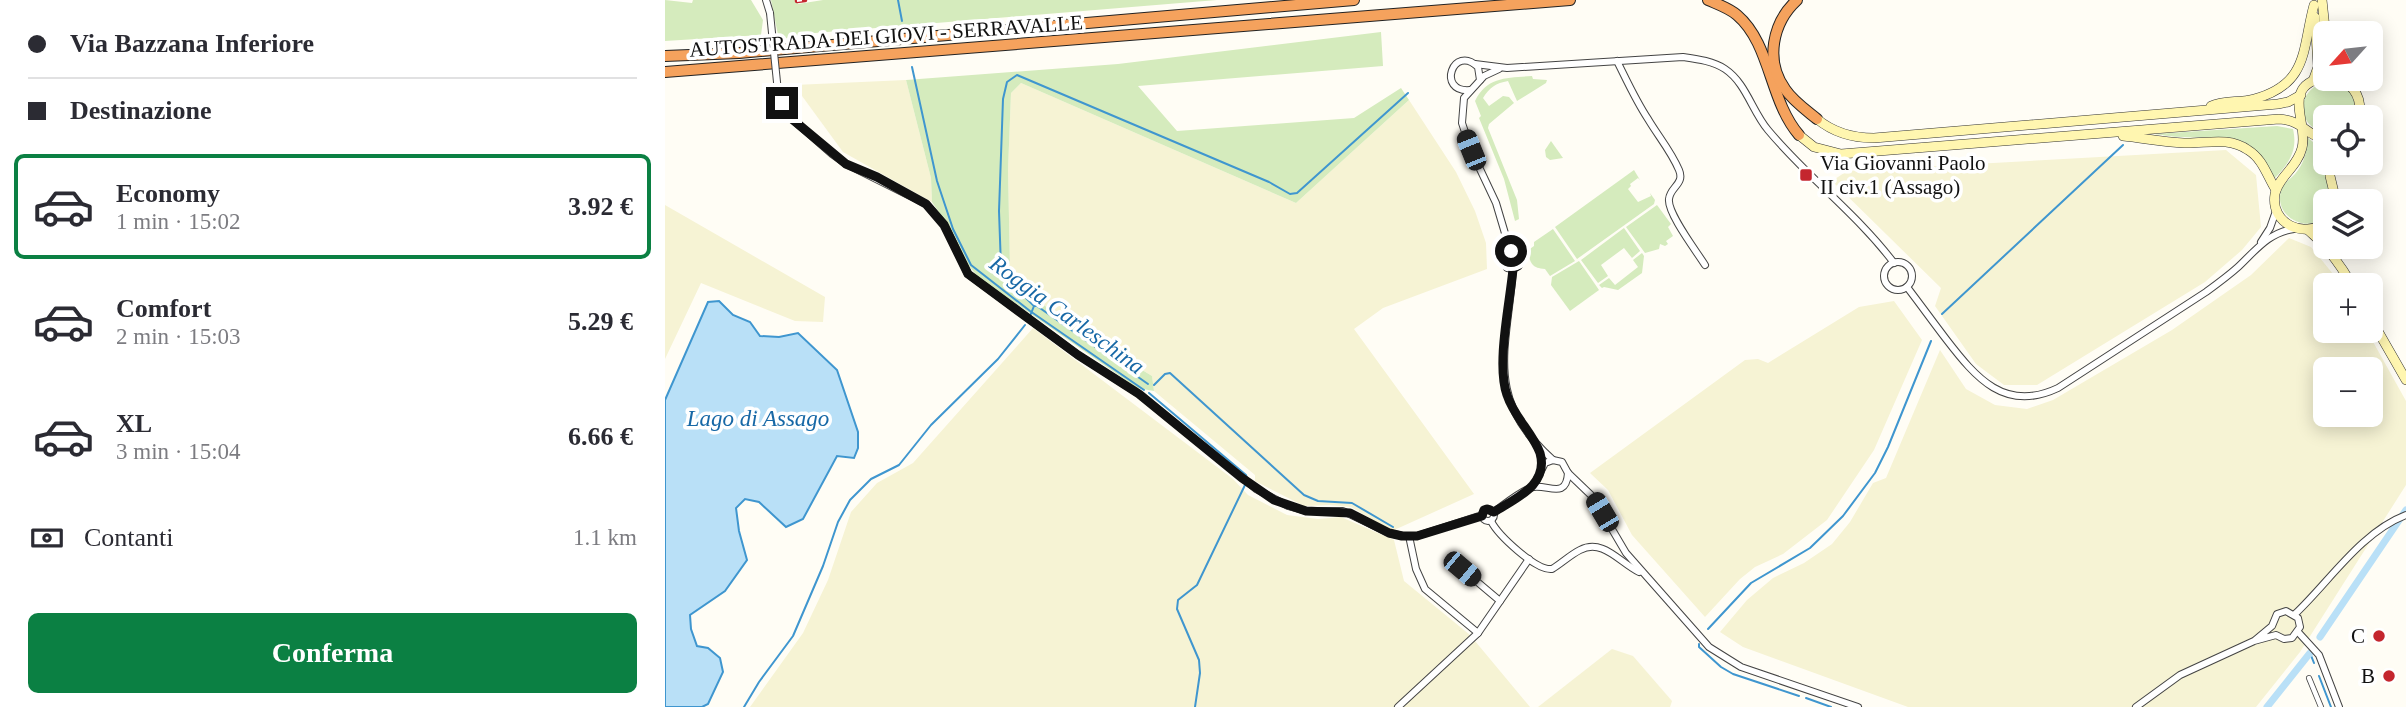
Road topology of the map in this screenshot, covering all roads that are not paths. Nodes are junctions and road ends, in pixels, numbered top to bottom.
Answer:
1 (766, 0) edge
2 (1354, 0) edge
3 (1570, 0) edge
4 (1707, 0) edge
5 (1797, 0) edge
6 (2317, 2) edge
7 (2317, 21) edge
8 (2322, 21) edge
9 (665, 56) edge
10 (1617, 61) junction
11 (1475, 64) junction
12 (1501, 68) junction
13 (665, 72) edge
14 (1480, 80) junction
15 (2313, 81) edge
16 (1470, 90) junction
17 (2301, 95) junction
18 (2200, 111) junction
19 (1817, 119) joint
20 (2303, 125) junction
21 (2104, 133) junction
22 (2313, 134) edge
23 (1799, 135) joint
24 (2276, 190) junction
25 (2276, 209) junction
26 (2295, 228) junction
27 (2313, 228) edge
28 (2308, 230) junction
29 (2260, 244) junction
30 (1514, 251) junction
31 (2339, 259) edge
32 (1894, 263) junction
33 (2340, 264) junction
34 (1705, 265) dead end
35 (1513, 269) junction
36 (2345, 273) edge
37 (1907, 287) junction
38 (2383, 340) edge
39 (2406, 380) edge
40 (1537, 445) junction
41 (1553, 460) junction
42 (1542, 466) junction
43 (1569, 473) junction
44 (1539, 474) junction
45 (1564, 486) junction
46 (1533, 487) junction
47 (1582, 487) junction
48 (1546, 488) junction
49 (1494, 512) junction
50 (2406, 515) edge
51 (1482, 516) junction
52 (1491, 521) junction
53 (1409, 536) junction
54 (1529, 559) junction
55 (1462, 569) dead end
56 (1644, 575) junction
57 (1500, 601) junction
58 (2295, 614) junction
59 (2272, 626) junction
60 (2298, 632) junction
61 (1478, 633) junction
62 (2276, 635) junction
63 (2254, 640) junction
64 (2309, 678) dead end
65 (1398, 707) edge
66 (1858, 707) edge
67 (2136, 707) edge
68 (2321, 707) edge
69 (2339, 707) edge

1 - 53 street, bridge
2 - 9 highway, AUTOSTRADA DEI GIOVI - SERRAVALLE
3 - 13 highway, AUTOSTRADA DEI GIOVI - SERRAVALLE
4 - 23 highway
5 - 19 highway
6 - 7 main road
6 - 8 main road
6 - 18 main road
10 - 12 street
10 - 32 street
10 - 34 street
11 - 12 street
11 - 14 street
11 - 16 street
12 - 14 street
14 - 16 street
15 - 17 main road
16 - 30 street
17 - 18 main road
17 - 20 main road
18 - 19 main road
20 - 21 main road
20 - 22 main road
20 - 24 main road
21 - 23 main road
21 - 24 main road
24 - 25 main road
25 - 26 main road
25 - 29 street
26 - 28 main road
26 - 29 street
27 - 28 main road
28 - 33 main road
29 - 37 street
30 - 35 street
30 - 35 street
31 - 33 main road
32 - 37 street
32 - 37 street
33 - 36 main road
35 - 40 street
38 - 39 main road
40 - 41 street
40 - 42 street
41 - 42 street
41 - 43 street
42 - 44 street
43 - 45 street
43 - 47 street
44 - 46 street
44 - 48 street
45 - 47 street
45 - 48 street
46 - 48 street
46 - 49 street
47 - 56 street
49 - 51 street
49 - 52 street
50 - 58 street
51 - 52 street
51 - 53 street
52 - 54 street
53 - 61 street
54 - 56 street
54 - 57 street
55 - 57 street
56 - 66 street
57 - 61 street
58 - 59 street
58 - 60 street
59 - 62 street
59 - 63 street
60 - 62 street
60 - 69 street
61 - 65 street
62 - 63 street
63 - 67 street
64 - 68 street

